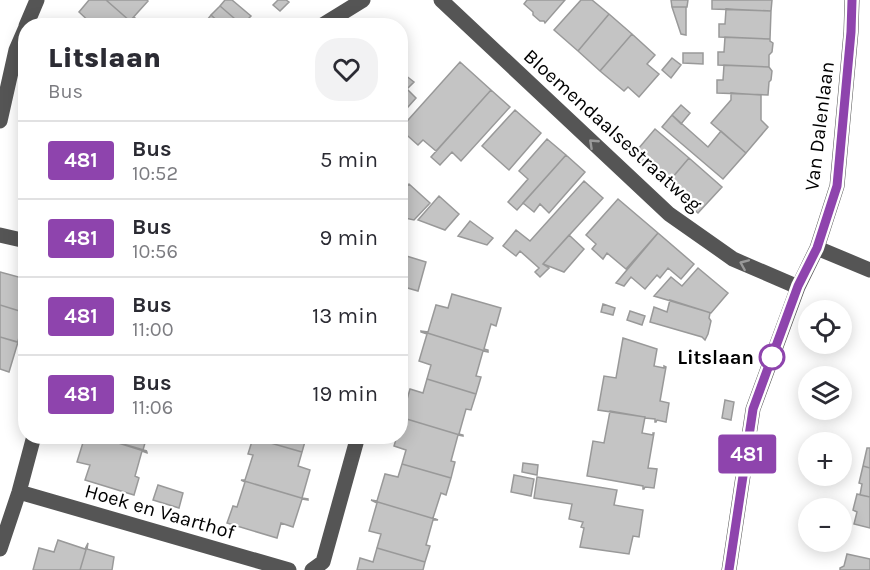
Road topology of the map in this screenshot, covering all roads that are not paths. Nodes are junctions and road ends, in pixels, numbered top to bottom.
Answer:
1 (37, 0) edge
2 (363, 0) edge
3 (441, 0) edge
4 (852, 0) edge
5 (29, 18) edge
6 (334, 18) edge
7 (18, 45) edge
8 (0, 121) edge
9 (0, 235) edge
10 (18, 239) edge
11 (817, 248) junction
12 (870, 270) edge
13 (798, 286) junction
14 (32, 444) edge
15 (356, 444) edge
16 (19, 492) junction
17 (0, 549) edge
18 (289, 570) edge
19 (312, 570) edge
20 (729, 570) edge

1 - 5 street
2 - 6 street
13 -> 3 street, Bloemendaalsestraatweg
4 - 11 street, Van Dalenlaan
7 - 8 street
9 - 10 street
11 - 12 street
11 - 13 street, Van Dalenlaan
13 - 20 street
14 - 16 street
15 - 19 street
16 - 17 street
16 - 18 street, Hoek en Vaarthof

